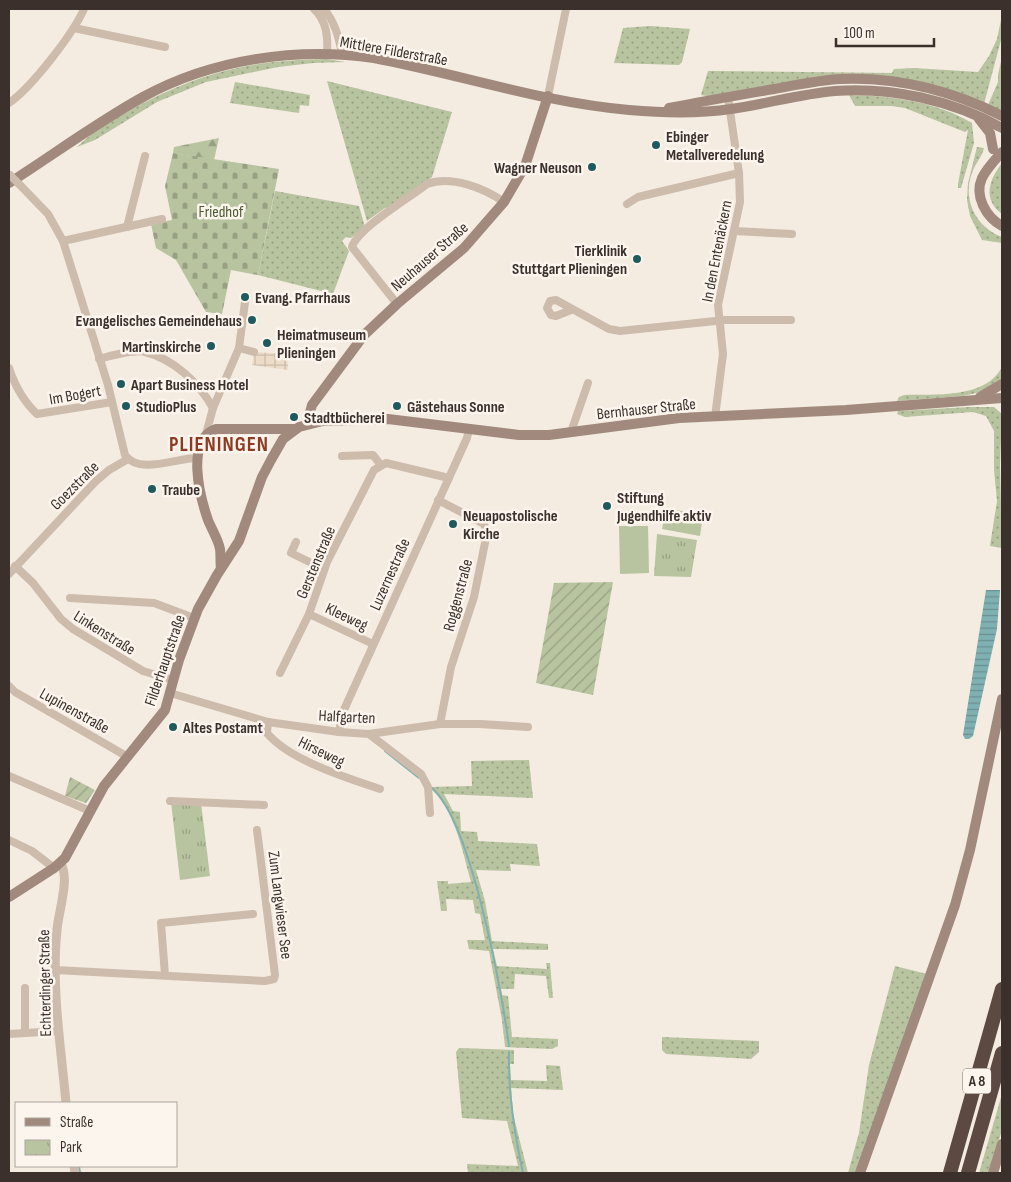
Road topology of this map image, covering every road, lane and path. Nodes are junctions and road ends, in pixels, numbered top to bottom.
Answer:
1 (84, 9) edge
2 (314, 9) edge
3 (324, 9) edge
4 (566, 9) edge
5 (74, 28) junction
6 (165, 47) dead end
7 (328, 54) junction
8 (342, 54) junction
9 (548, 96) junction
10 (728, 97) junction
11 (9, 103) edge
12 (730, 110) junction
13 (653, 111) junction
14 (977, 116) junction
15 (1002, 116) edge
16 (1002, 128) edge
17 (1002, 134) edge
18 (998, 151) edge
19 (144, 156) dead end
20 (739, 173) junction
21 (12, 179) edge
22 (504, 202) junction
23 (627, 204) dead end
24 (162, 219) dead end
25 (1002, 226) edge
26 (127, 227) junction
27 (734, 231) junction
28 (792, 234) dead end
29 (63, 241) junction
30 (246, 302) dead end
31 (397, 304) junction
32 (571, 310) dead end
33 (791, 320) dead end
34 (718, 321) junction
35 (239, 348) junction
36 (254, 352) dead end
37 (99, 359) junction
38 (9, 368) edge
39 (588, 384) dead end
40 (1002, 384) edge
41 (1002, 398) edge
42 (975, 399) junction
43 (112, 402) junction
44 (213, 408) junction
45 (715, 417) junction
46 (210, 419) junction
47 (307, 423) junction
48 (216, 429) junction
49 (469, 429) junction
50 (571, 432) junction
51 (206, 434) junction
52 (281, 434) junction
53 (342, 456) dead end
54 (196, 458) junction
55 (128, 459) junction
56 (380, 464) junction
57 (449, 478) junction
58 (438, 500) junction
59 (296, 542) dead end
60 (220, 549) junction
61 (234, 549) junction
62 (15, 566) junction
63 (221, 568) junction
64 (324, 569) junction
65 (9, 574) edge
66 (70, 598) dead end
67 (308, 614) junction
68 (194, 618) junction
69 (373, 644) junction
70 (280, 673) dead end
71 (173, 680) junction
72 (9, 686) edge
73 (170, 693) junction
74 (1002, 699) edge
75 (268, 722) junction
76 (440, 724) junction
77 (528, 727) dead end
78 (340, 732) junction
79 (369, 734) junction
80 (128, 757) junction
81 (9, 776) edge
82 (380, 789) dead end
83 (170, 801) dead end
84 (264, 805) dead end
85 (90, 811) junction
86 (430, 813) dead end
87 (257, 830) dead end
88 (9, 840) edge
89 (57, 866) junction
90 (9, 897) edge
91 (252, 914) dead end
92 (56, 970) junction
93 (165, 975) junction
94 (25, 988) dead end
95 (1002, 989) edge
96 (60, 1032) junction
97 (25, 1033) junction
98 (9, 1034) edge
99 (1002, 1053) edge
100 (66, 1102) edge
101 (1002, 1144) edge
102 (860, 1173) edge
103 (950, 1173) edge
104 (968, 1173) edge
105 (993, 1173) edge

1 - 5 street
2 - 7 street
3 - 8 street
4 - 9 street, Neuhauser Straße
5 - 6 street
5 - 11 street
7 - 8 main road, Mittlere Filderstraße
7 - 21 main road, Mittlere Filderstraße
8 - 9 main road, Mittlere Filderstraße
9 - 13 main road, Mittlere Filderstraße
9 - 22 main road, Neuhauser Straße
10 - 12 street, In den Entenäckern
10 - 13 main road, Mittlere Filderstraße
10 - 15 main road, Mittlere Filderstraße
12 - 13 main road, Mittlere Filderstraße
12 - 14 main road, Mittlere Filderstraße
12 - 20 street, In den Entenäckern
14 - 16 main road, Mittlere Filderstraße
14 - 18 main road
17 - 18 main road
18 - 25 main road
19 - 26 street
20 - 23 street
20 - 27 street, In den Entenäckern
21 - 29 street
22 - 31 main road, Neuhauser Straße
22 - 31 street
24 - 26 street
26 - 29 street
27 - 28 street
27 - 34 street, In den Entenäckern
29 - 37 street
30 - 35 street
31 - 47 main road, Neuhauser Straße
32 - 34 street, In den Entenäckern
33 - 34 street
34 - 45 street, In den Entenäckern
35 - 36 street
35 - 44 street
37 - 43 street
37 - 44 street
38 - 43 street, Im Bogert
39 - 50 street
40 - 42 main road
41 - 42 main road, Bernhauser Straße
42 - 45 main road, Bernhauser Straße
43 - 55 street
44 - 46 street
45 - 50 main road, Bernhauser Straße
46 - 48 street
46 - 51 street
47 - 49 main road, Bernhauser Straße
47 - 52 main road, Bernhauser Straße
48 - 51 main road
48 - 52 main road
49 - 50 main road, Bernhauser Straße
49 - 57 street, Luzernestraße
51 - 54 main road
52 - 61 main road, Filderhauptstraße
53 - 56 street
54 - 55 street
54 - 60 main road
55 - 62 street, Goezstraße
56 - 57 street
56 - 64 street, Gerstenstraße
57 - 58 street, Luzernestraße
58 - 69 street, Luzernestraße
58 - 76 street, Roggenstraße
59 - 64 street
60 - 61 main road
60 - 63 main road
61 - 63 main road, Filderhauptstraße
62 - 65 street, Goezstraße
62 - 71 street, Linkenstraße
63 - 68 main road, Filderhauptstraße
64 - 67 street, Gerstenstraße
66 - 68 street
67 - 69 street, Kleeweg
67 - 70 street, Gerstenstraße
68 - 71 main road, Filderhauptstraße
69 - 78 street, Luzernestraße
71 - 73 main road, Filderhauptstraße
72 - 80 street, Lupinenstraße
73 - 75 street, Halfgarten
73 - 80 main road, Filderhauptstraße
74 - 102 main road
75 - 78 street, Halfgarten
75 - 82 street, Hirseweg
76 - 77 street, Halfgarten
76 - 79 street, Halfgarten
78 - 79 street, Halfgarten
79 - 86 street
80 - 85 main road, Filderhauptstraße
81 - 85 street
83 - 84 street
85 - 89 main road, Filderhauptstraße
87 - 93 street, Zum Langwieser See
88 - 89 street
89 - 90 main road, Filderhauptstraße
89 - 92 street, Echterdinger Straße
91 - 93 street
92 - 93 street
92 - 96 street, Echterdinger Straße
94 - 97 street
95 - 103 highway, A 8
96 - 97 street
96 - 100 street, Echterdinger Straße
97 - 98 street
99 - 104 highway, A 8
101 - 105 main road

